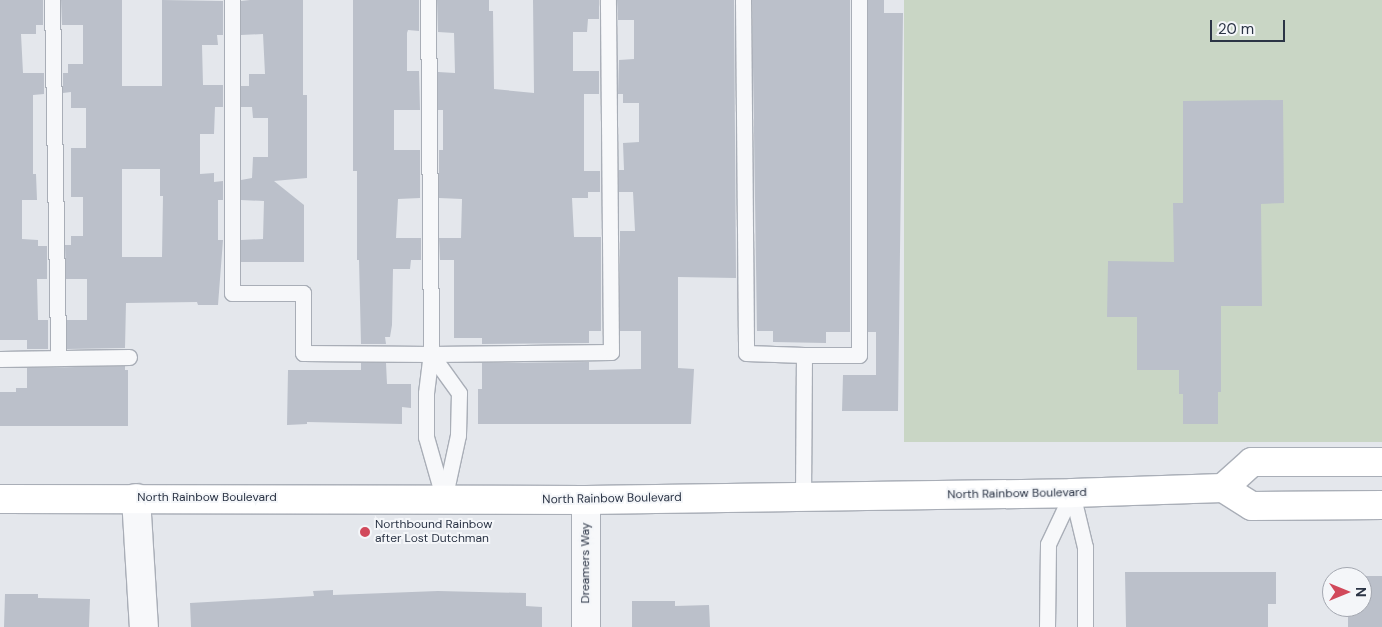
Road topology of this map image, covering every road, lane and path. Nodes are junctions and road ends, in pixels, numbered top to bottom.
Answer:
1 (52, 0) edge
2 (232, 0) edge
3 (428, 0) edge
4 (608, 0) edge
5 (743, 0) edge
6 (859, 0) edge
7 (431, 354) junction
8 (804, 355) junction
9 (58, 358) junction
10 (129, 358) dead end
11 (0, 359) edge
12 (1382, 462) edge
13 (1223, 488) junction
14 (1072, 493) junction
15 (803, 497) junction
16 (136, 498) junction
17 (0, 499) edge
18 (444, 500) junction
19 (586, 500) junction
20 (1382, 505) edge
21 (144, 627) edge
22 (586, 627) edge
23 (1047, 627) edge
24 (1085, 627) edge

1 - 9 lane
2 - 7 lane
3 - 7 lane
4 - 7 lane
5 - 8 lane
6 - 8 lane
7 - 18 lane
7 - 18 lane
8 - 15 lane
9 - 10 lane
9 - 11 lane
12 - 13 main road
13 - 14 main road, North Rainbow Boulevard
13 - 20 main road
14 - 15 main road, North Rainbow Boulevard
14 - 23 lane
14 - 24 lane
15 - 19 main road, North Rainbow Boulevard
16 - 17 main road, North Rainbow Boulevard
16 - 18 main road, North Rainbow Boulevard
16 - 21 street
18 - 19 main road, North Rainbow Boulevard
19 - 22 street, Dreamers Way

